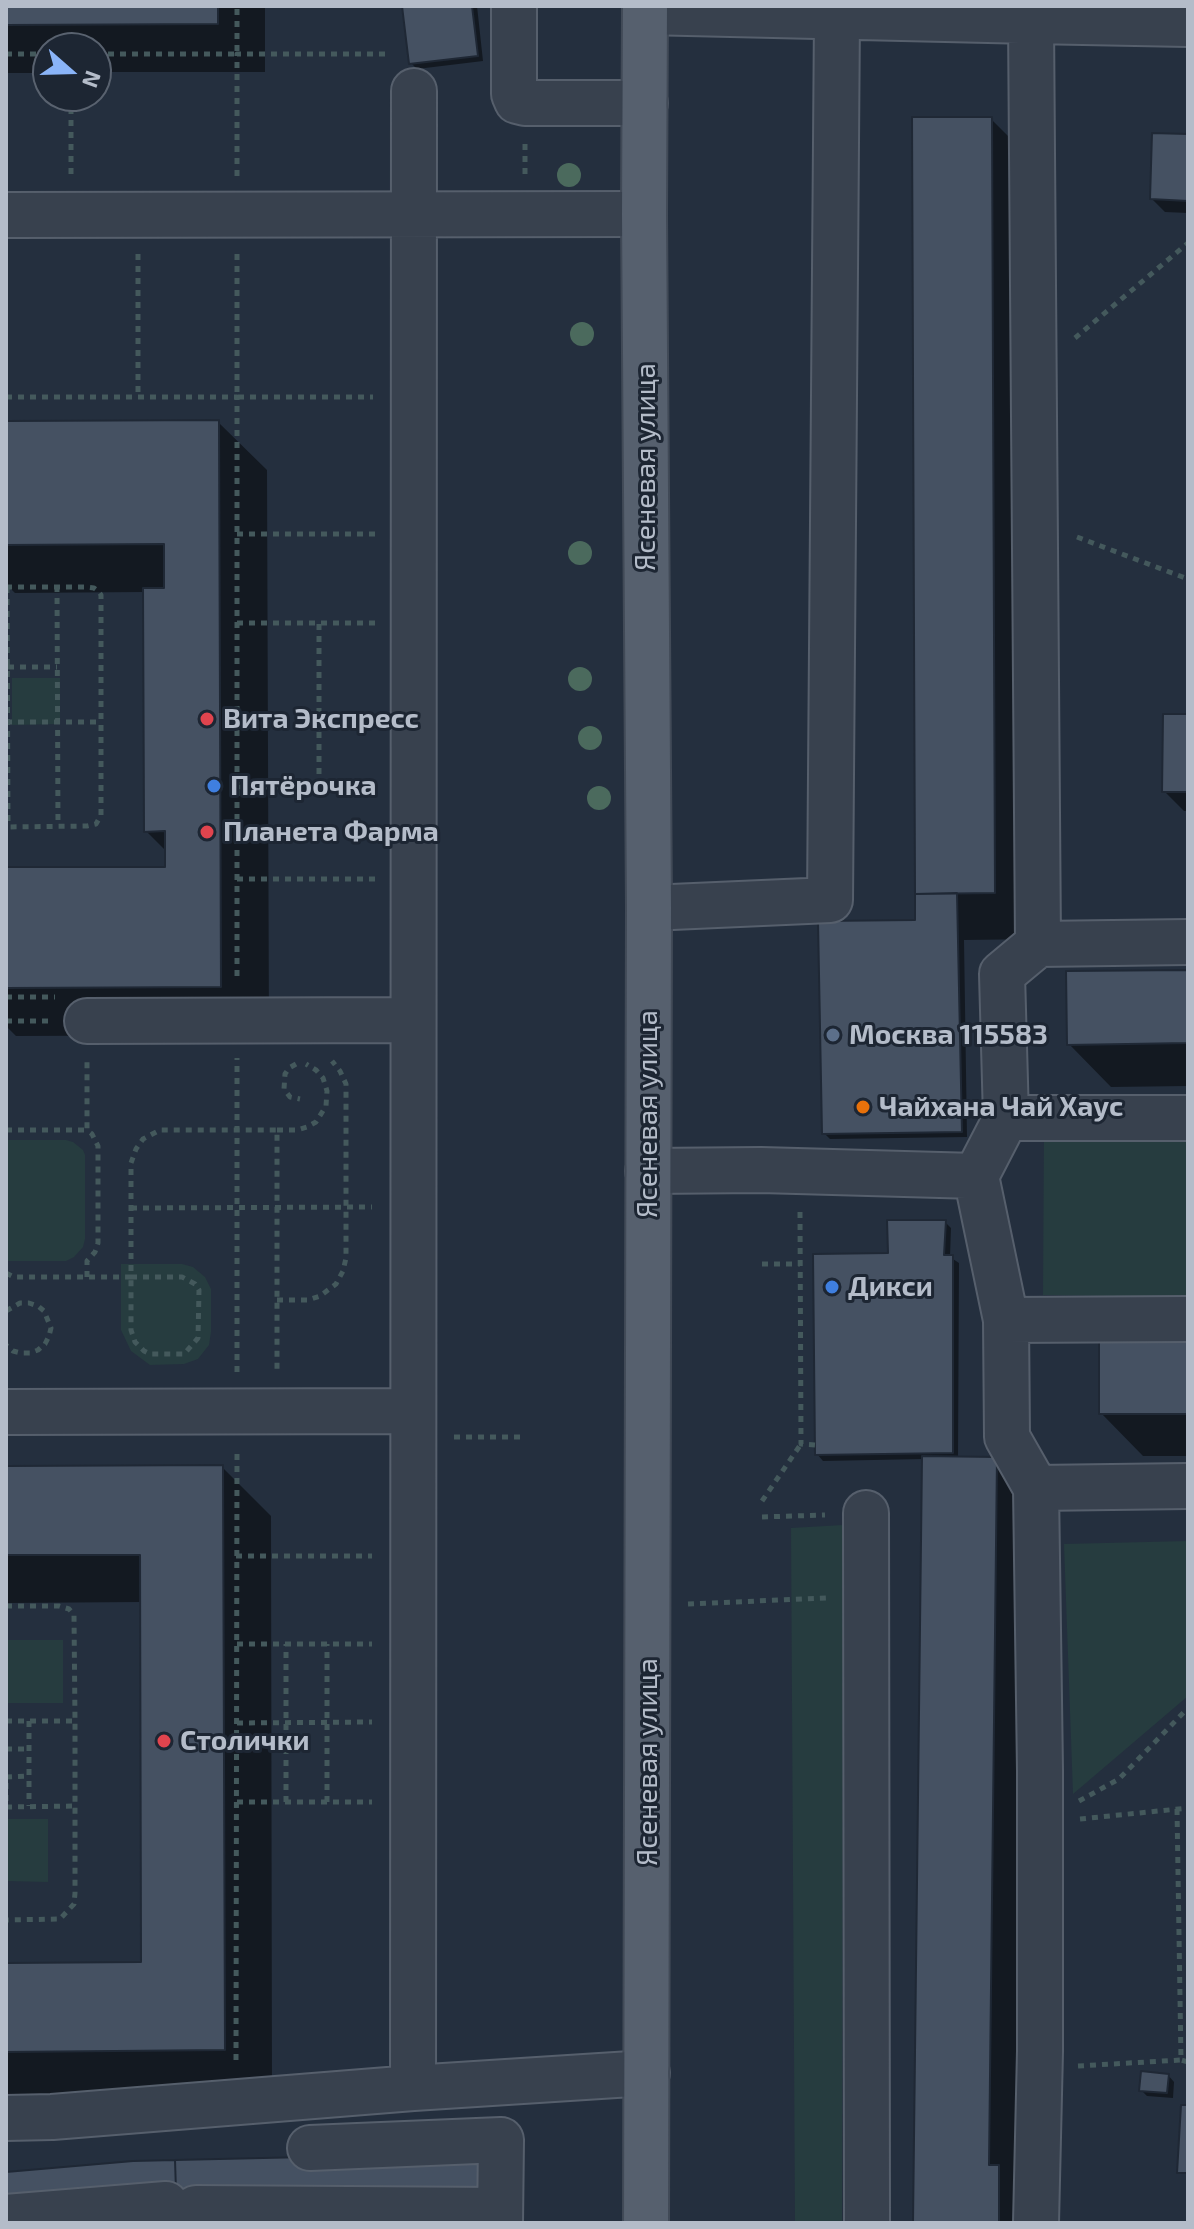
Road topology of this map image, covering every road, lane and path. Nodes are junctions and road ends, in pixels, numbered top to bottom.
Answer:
1 (237, 6) edge
2 (514, 6) edge
3 (645, 9) edge
4 (837, 16) junction
5 (1031, 21) junction
6 (1188, 24) edge
7 (6, 54) edge
8 (32, 54) edge
9 (112, 54) edge
10 (414, 91) dead end
11 (525, 103) junction
12 (645, 103) junction
13 (71, 112) edge
14 (71, 183) dead end
15 (413, 214) junction
16 (525, 214) junction
17 (644, 214) junction
18 (6, 215) edge
19 (1188, 243) edge
20 (138, 253) dead end
21 (1034, 371) junction
22 (6, 397) edge
23 (138, 397) junction
24 (1035, 521) junction
25 (413, 533) junction
26 (237, 534) junction
27 (1188, 579) edge
28 (57, 586) junction
29 (7, 587) edge
30 (237, 623) junction
31 (319, 623) junction
32 (413, 623) junction
33 (7, 632) edge
34 (8, 667) edge
35 (57, 667) junction
36 (7, 681) edge
37 (7, 722) edge
38 (101, 722) junction
39 (58, 723) junction
40 (237, 787) junction
41 (319, 787) junction
42 (413, 787) junction
43 (58, 826) junction
44 (7, 827) edge
45 (237, 879) junction
46 (414, 879) junction
47 (649, 908) junction
48 (1188, 942) edge
49 (1038, 944) junction
50 (237, 983) dead end
51 (6, 997) edge
52 (73, 1009) junction
53 (413, 1020) junction
54 (321, 1054) dead end
55 (300, 1099) dead end
56 (237, 1100) dead end
57 (1006, 1118) junction
58 (1188, 1118) edge
59 (6, 1130) edge
60 (87, 1130) junction
61 (237, 1130) junction
62 (277, 1130) junction
63 (648, 1171) junction
64 (799, 1171) junction
65 (976, 1176) junction
66 (237, 1207) junction
67 (277, 1207) junction
68 (346, 1207) junction
69 (413, 1207) junction
70 (131, 1208) junction
71 (762, 1264) dead end
72 (800, 1264) junction
73 (6, 1273) edge
74 (87, 1277) junction
75 (131, 1277) junction
76 (277, 1300) junction
77 (6, 1311) edge
78 (1188, 1319) edge
79 (1006, 1320) junction
80 (6, 1345) edge
81 (6, 1353) edge
82 (21, 1353) junction
83 (257, 1411) junction
84 (6, 1412) edge
85 (413, 1424) junction
86 (525, 1437) dead end
87 (801, 1444) junction
88 (815, 1445) dead end
89 (1188, 1486) edge
90 (1036, 1488) junction
91 (762, 1501) dead end
92 (866, 1513) joint
93 (762, 1517) dead end
94 (236, 1556) junction
95 (413, 1556) junction
96 (866, 1597) junction
97 (6, 1606) edge
98 (647, 1606) junction
99 (237, 1644) junction
100 (286, 1644) junction
101 (327, 1644) junction
102 (413, 1644) junction
103 (1188, 1708) edge
104 (6, 1721) edge
105 (29, 1721) junction
106 (75, 1721) junction
107 (327, 1722) junction
108 (413, 1722) junction
109 (237, 1723) junction
110 (287, 1723) junction
111 (6, 1749) edge
112 (29, 1749) junction
113 (29, 1776) junction
114 (6, 1777) edge
115 (6, 1783) edge
116 (237, 1802) junction
117 (286, 1802) junction
118 (327, 1802) junction
119 (413, 1802) junction
120 (29, 1806) junction
121 (75, 1806) junction
122 (6, 1807) edge
123 (1188, 1808) edge
124 (1177, 1809) junction
125 (1039, 1823) junction
126 (6, 1920) edge
127 (236, 2061) dead end
128 (1185, 2061) edge
129 (1039, 2068) junction
130 (647, 2073) junction
131 (413, 2088) junction
132 (6, 2118) edge
133 (310, 2148) dead end
134 (500, 2216) edge
135 (6, 2217) edge
136 (646, 2223) edge
137 (867, 2223) edge
138 (1036, 2223) edge

1 - 9 path
2 - 11 lane
3 - 4 lane
3 - 12 main road, Ясеневая улица
4 - 5 lane
4 - 47 lane
5 - 6 lane
5 - 21 lane
7 - 8 path
10 - 15 lane
11 - 12 lane
11 - 16 path
12 - 17 main road, Ясеневая улица
13 - 14 path
15 - 16 lane
15 - 18 lane
15 - 25 lane
16 - 17 lane
17 - 47 main road, Ясеневая улица
19 - 21 path
20 - 23 path
21 - 24 lane
22 - 23 path
23 - 26 path
24 - 27 path
24 - 49 lane
25 - 26 path
25 - 32 lane
26 - 30 path
28 - 29 path
28 - 35 path
28 - 38 path
29 - 33 path
30 - 31 path
30 - 40 path
31 - 32 path
31 - 41 path
32 - 42 lane
33 - 34 path
34 - 35 path
34 - 36 path
35 - 39 path
36 - 37 path
37 - 39 path
37 - 44 path
38 - 39 path
38 - 43 path
39 - 43 path
40 - 41 path
40 - 45 path
41 - 42 path
42 - 46 lane
43 - 44 path
45 - 46 path
45 - 50 path
46 - 53 lane
47 - 63 main road, Ясеневая улица
48 - 49 lane
49 - 57 lane
51 - 52 path
52 - 53 lane
52 - 60 path
53 - 69 lane
54 - 68 path
55 - 62 path
56 - 61 path
57 - 58 lane
57 - 65 lane
59 - 60 path
60 - 74 path
61 - 62 path
61 - 66 path
61 - 70 path
62 - 67 path
63 - 64 lane
63 - 98 main road, Ясеневая улица
64 - 65 lane
64 - 72 path
65 - 79 lane
66 - 67 path
66 - 70 path
66 - 83 path
67 - 68 path
67 - 76 path
68 - 69 path
68 - 76 path
69 - 85 lane
70 - 75 path
71 - 72 path
72 - 87 path
73 - 74 path
74 - 75 path
75 - 75 path
76 - 83 path
77 - 82 path
78 - 79 lane
79 - 90 lane
80 - 82 path
81 - 82 path
83 - 84 lane
83 - 85 lane
83 - 94 path
85 - 86 path
85 - 95 lane
87 - 88 path
87 - 91 path
89 - 90 lane
90 - 125 lane
92 - 93 path
92 - 96 lane
94 - 95 path
94 - 99 path
95 - 102 lane
96 - 98 path
96 - 137 lane
97 - 106 path
98 - 130 main road, Ясеневая улица
99 - 100 path
99 - 109 path
100 - 101 path
100 - 110 path
101 - 102 path
101 - 107 path
102 - 108 lane
103 - 125 path
104 - 105 path
105 - 106 path
105 - 112 path
106 - 121 path
107 - 108 path
107 - 110 path
107 - 118 path
108 - 119 lane
109 - 110 path
109 - 116 path
110 - 117 path
111 - 112 path
112 - 113 path
113 - 114 path
113 - 120 path
115 - 122 path
116 - 117 path
116 - 127 path
117 - 118 path
118 - 119 path
119 - 131 lane
120 - 121 path
120 - 122 path
121 - 126 path
123 - 124 path
124 - 125 path
124 - 128 path
125 - 129 lane
128 - 129 path
129 - 138 lane
130 - 131 lane
130 - 136 main road, Ясеневая улица
131 - 132 lane
133 - 134 lane
134 - 135 lane

